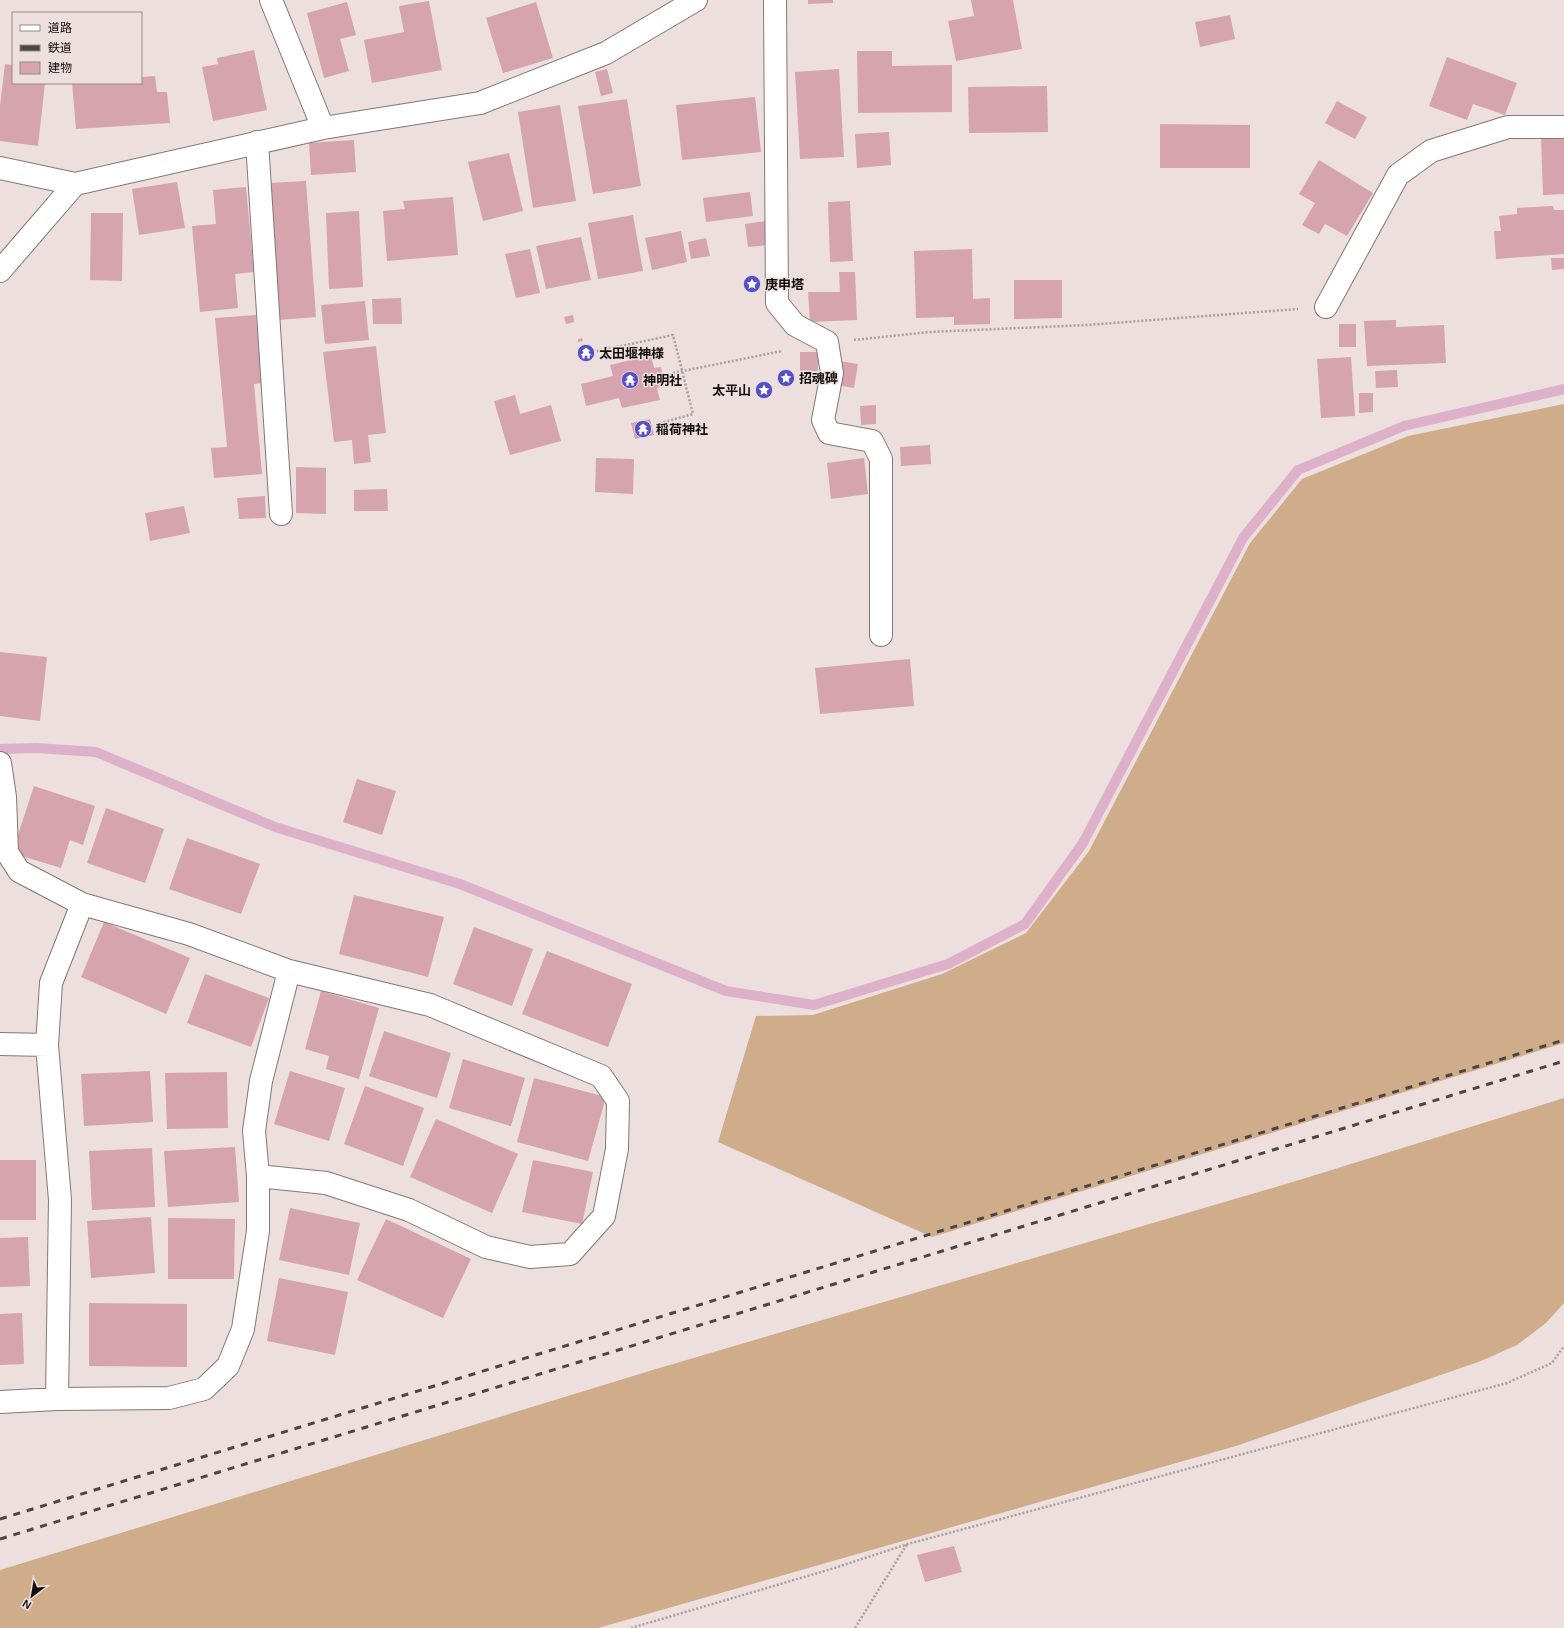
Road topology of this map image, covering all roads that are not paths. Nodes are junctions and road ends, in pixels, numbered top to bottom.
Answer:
1 (271, 0) edge
2 (696, 0) edge
3 (775, 0) edge
4 (1564, 127) edge
5 (323, 128) junction
6 (257, 142) junction
7 (0, 168) edge
8 (75, 184) junction
9 (0, 271) edge
10 (1326, 307) road end
11 (281, 514) dead end
12 (882, 635) dead end
13 (0, 767) edge
14 (82, 904) junction
15 (289, 970) junction
16 (0, 1044) edge
17 (47, 1045) junction
18 (258, 1176) junction
19 (57, 1399) junction
20 (0, 1402) edge

1 - 5 street
2 - 5 street
3 - 12 street
4 - 10 street
5 - 6 street
6 - 8 street
6 - 11 street
7 - 8 street
8 - 9 street
13 - 14 street
14 - 15 street
14 - 17 street
15 - 18 street
15 - 18 street
16 - 17 street
17 - 19 street
18 - 19 street
19 - 20 street

